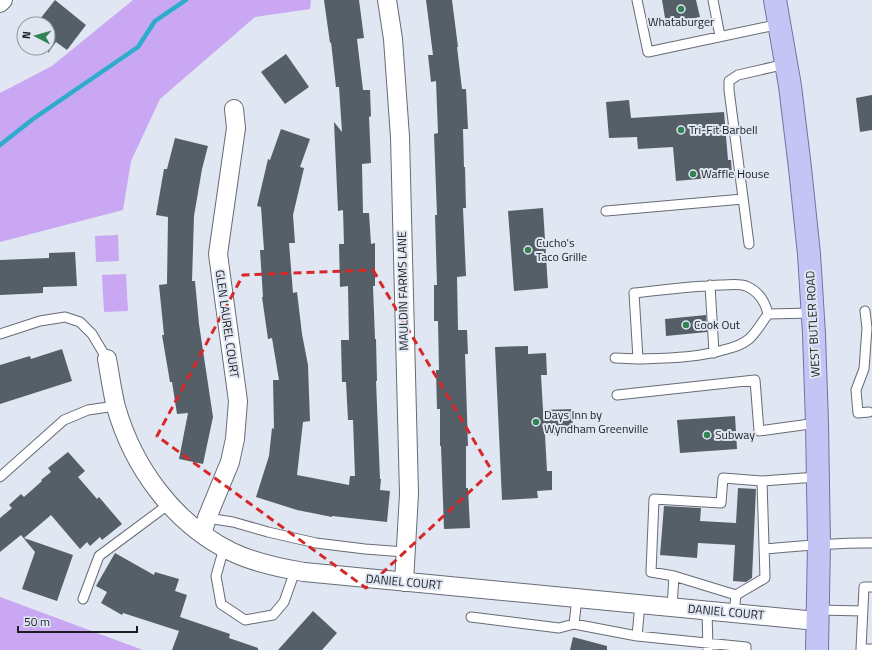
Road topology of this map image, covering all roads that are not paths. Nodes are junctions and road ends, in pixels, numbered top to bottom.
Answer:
1 (3, 0) edge
2 (387, 0) edge
3 (637, 0) edge
4 (713, 0) edge
5 (775, 0) edge
6 (0, 3) edge
7 (780, 24) junction
8 (720, 36) junction
9 (786, 64) junction
10 (234, 109) dead end
11 (743, 200) junction
12 (606, 211) dead end
13 (749, 244) dead end
14 (710, 285) junction
15 (865, 311) dead end
16 (813, 313) junction
17 (768, 314) junction
18 (0, 334) edge
19 (714, 353) junction
20 (615, 358) dead end
21 (107, 359) joint
22 (638, 359) junction
23 (868, 369) edge
24 (618, 394) dead end
25 (116, 406) junction
26 (869, 412) dead end
27 (817, 423) junction
28 (0, 477) edge
29 (817, 477) junction
30 (762, 481) junction
31 (169, 504) junction
32 (204, 526) junction
33 (872, 543) edge
34 (819, 544) junction
35 (224, 548) junction
36 (764, 549) junction
37 (405, 552) junction
38 (295, 571) junction
39 (674, 576) junction
40 (404, 582) junction
41 (872, 587) edge
42 (736, 595) junction
43 (577, 598) junction
44 (83, 599) dead end
45 (640, 604) junction
46 (672, 607) junction
47 (707, 611) junction
48 (863, 611) junction
49 (734, 613) junction
50 (817, 616) junction
51 (471, 617) dead end
52 (574, 624) junction
53 (637, 636) junction
54 (708, 647) edge
55 (872, 649) edge
56 (746, 650) edge
57 (817, 650) edge

1 - 6 street
2 - 37 street, MAULDIN FARMS LANE
3 - 8 lane
4 - 8 lane
5 - 7 main road, WEST BUTLER ROAD
7 - 8 lane
7 - 9 main road, WEST BUTLER ROAD
9 - 11 lane
9 - 16 main road, WEST BUTLER ROAD
10 - 32 street, GLEN LAUREL COURT
11 - 12 lane
11 - 13 lane
14 - 17 lane
14 - 19 lane
14 - 22 lane
15 - 23 lane
16 - 17 lane
16 - 27 main road, WEST BUTLER ROAD
17 - 19 lane
18 - 21 lane
19 - 22 lane
20 - 22 lane
21 - 25 street, DANIEL COURT
23 - 26 lane
24 - 27 lane
25 - 28 lane
25 - 31 street, DANIEL COURT
27 - 29 main road, WEST BUTLER ROAD
29 - 30 lane
29 - 34 main road, WEST BUTLER ROAD
30 - 36 lane
30 - 39 lane
31 - 32 street, DANIEL COURT
31 - 44 lane
32 - 35 street, DANIEL COURT
32 - 37 lane
33 - 34 lane
34 - 36 lane
34 - 50 main road, WEST BUTLER ROAD
35 - 38 street, DANIEL COURT
35 - 38 lane
36 - 42 lane
37 - 40 street, MAULDIN FARMS LANE
38 - 40 street, DANIEL COURT
39 - 42 lane
39 - 46 lane
40 - 43 street, DANIEL COURT
41 - 48 lane
42 - 49 lane
43 - 45 street, DANIEL COURT
43 - 52 lane
45 - 46 street, DANIEL COURT
45 - 53 lane
46 - 47 street, DANIEL COURT
47 - 49 street, DANIEL COURT
47 - 54 lane
48 - 50 lane
48 - 55 lane
49 - 50 street, DANIEL COURT
50 - 57 main road, WEST BUTLER ROAD
51 - 52 lane
52 - 53 lane
53 - 54 lane
54 - 56 lane

